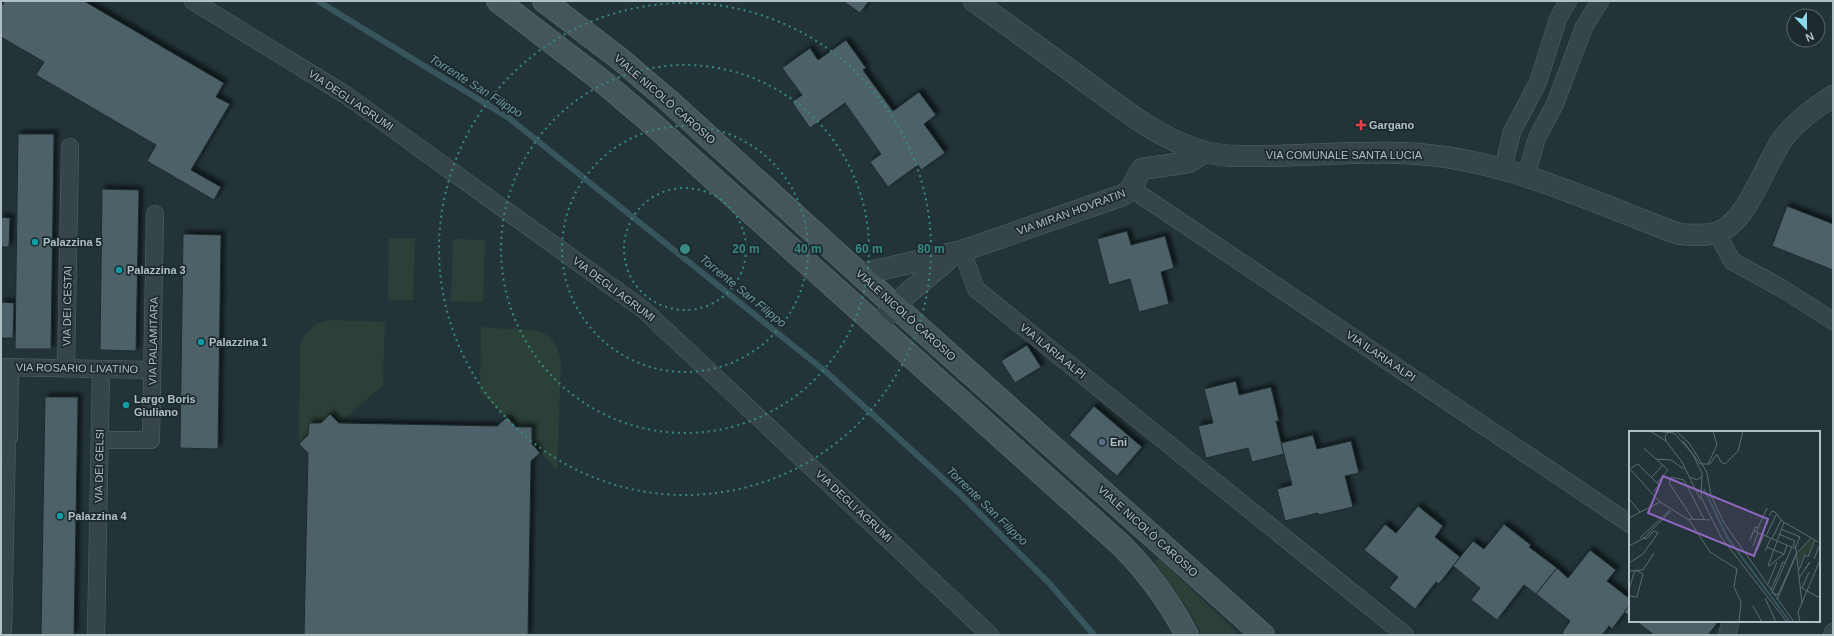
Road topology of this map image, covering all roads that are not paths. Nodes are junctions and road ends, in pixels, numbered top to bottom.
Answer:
1 (193, 1) edge
2 (498, 1) edge
3 (544, 1) edge
4 (974, 1) edge
5 (1568, 1) edge
6 (1600, 1) edge
7 (1833, 96) edge
8 (70, 147) dead end
9 (1204, 152) junction
10 (1503, 169) junction
11 (1526, 176) junction
12 (1132, 189) junction
13 (156, 214) dead end
14 (1717, 233) junction
15 (956, 252) junction
16 (861, 274) junction
17 (895, 306) junction
18 (1833, 320) edge
19 (877, 326) junction
20 (6, 367) edge
21 (66, 368) junction
22 (101, 369) junction
23 (152, 370) junction
24 (9, 437) joint
25 (100, 440) junction
26 (1629, 523) edge
27 (1731, 622) edge
28 (1833, 632) edge
29 (5, 635) edge
30 (96, 635) edge
31 (990, 635) edge
32 (1187, 635) edge
33 (1263, 635) edge
34 (1405, 635) edge
35 (1728, 635) edge
36 (1832, 635) edge

1 - 31 street, VIA DEGLI AGRUMI
2 - 19 main road
3 - 16 main road, VIALE NICOLÒ CAROSIO
4 - 9 street, VIA COMUNALE SANTA LUCIA
5 - 10 street
6 - 11 street
7 - 14 street
8 - 21 street, VIA DEI CESTAI
9 - 10 street, VIA COMUNALE SANTA LUCIA
9 - 12 street, VIA MIRAN HOVRATIN
10 - 11 street, VIA COMUNALE SANTA LUCIA
11 - 14 street, VIA COMUNALE SANTA LUCIA
12 - 15 street, VIA MIRAN HOVRATIN
12 - 26 street, VIA ILARIA ALPI
13 - 23 street, VIA PALAMITARA
14 - 18 street
15 - 16 street, VIA MIRAN HOVRATIN
15 - 17 street, VIA MIRAN HOVRATIN
15 - 34 street, VIA ILARIA ALPI
16 - 17 main road, VIALE NICOLÒ CAROSIO
17 - 19 street, VIA MIRAN HOVRATIN
17 - 33 main road, VIALE NICOLÒ CAROSIO
19 - 32 main road
20 - 21 street, VIA ROSARIO LIVATINO
20 - 24 street
21 - 22 street, VIA ROSARIO LIVATINO
22 - 23 street, VIA ROSARIO LIVATINO
22 - 25 street, VIA DEI GELSI
23 - 25 street, VIA PALAMITARA
24 - 29 street
25 - 30 street, VIA DEI GELSI
27 - 35 street
28 - 36 street

